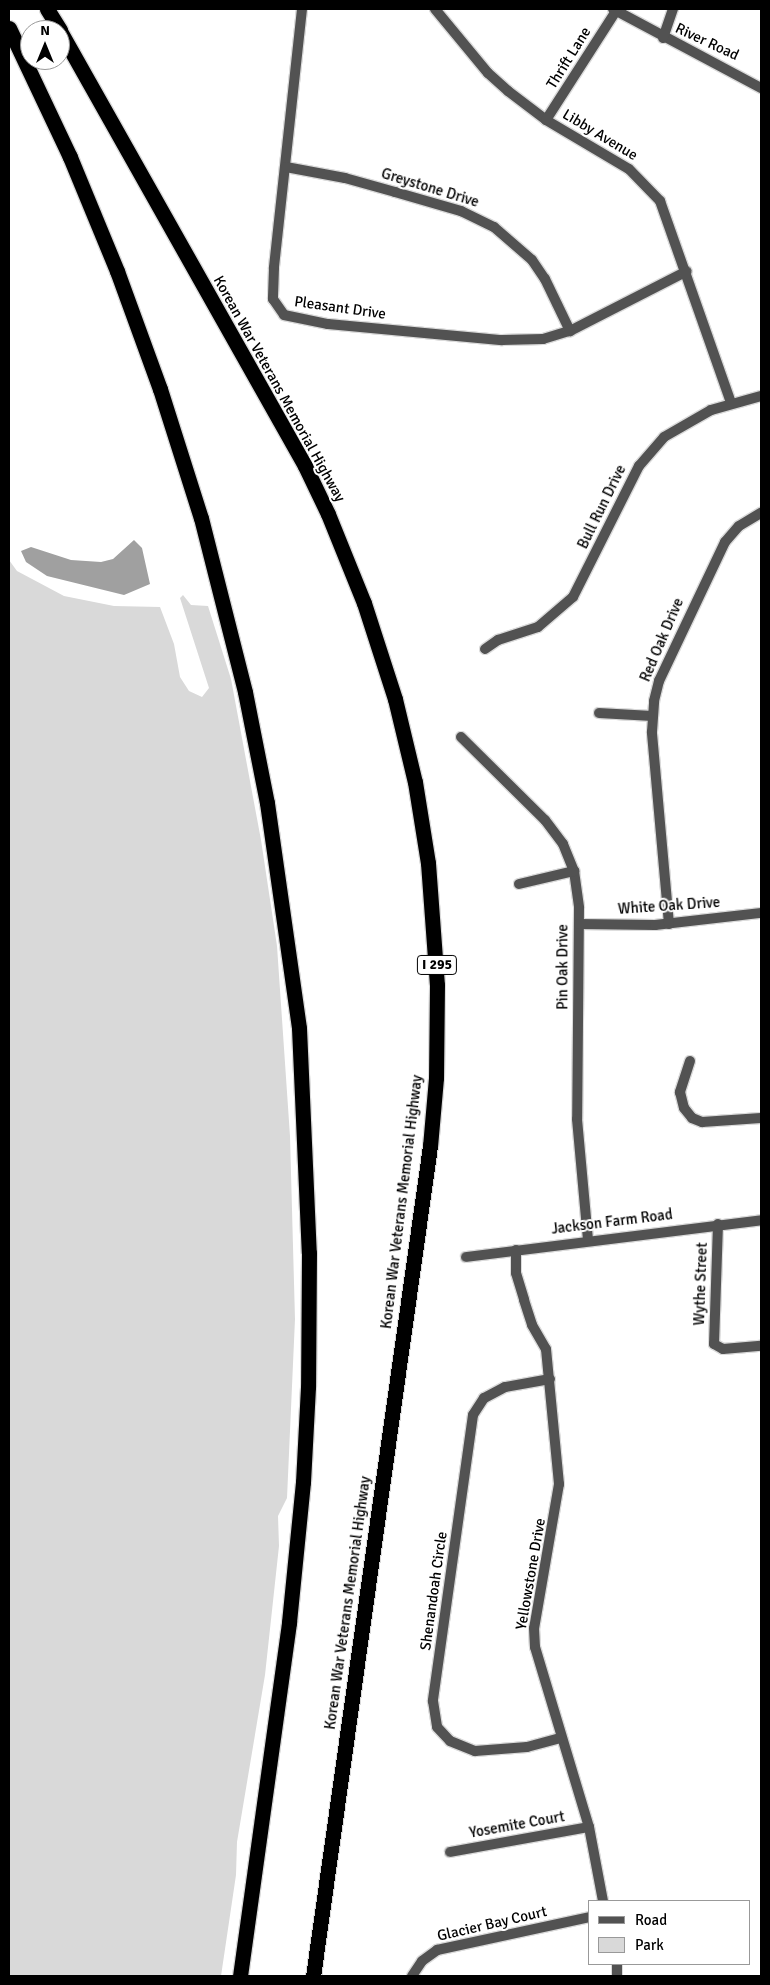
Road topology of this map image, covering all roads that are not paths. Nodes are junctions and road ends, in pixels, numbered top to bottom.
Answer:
1 (48, 9) edge
2 (302, 9) edge
3 (435, 9) edge
4 (673, 9) edge
5 (614, 10) edge
6 (54, 20) edge
7 (9, 28) edge
8 (663, 38) junction
9 (70, 48) edge
10 (761, 88) edge
11 (546, 120) junction
12 (286, 168) junction
13 (687, 271) junction
14 (570, 331) junction
15 (761, 396) edge
16 (731, 403) junction
17 (761, 512) edge
18 (485, 649) dead end
19 (599, 713) dead end
20 (652, 716) junction
21 (461, 737) dead end
22 (574, 871) junction
23 (519, 884) dead end
24 (761, 913) edge
25 (578, 924) junction
26 (669, 924) junction
27 (690, 1061) dead end
28 (761, 1118) edge
29 (761, 1220) edge
30 (718, 1224) junction
31 (588, 1240) junction
32 (516, 1250) junction
33 (466, 1257) dead end
34 (761, 1346) edge
35 (550, 1379) junction
36 (561, 1738) junction
37 (589, 1827) junction
38 (450, 1852) dead end
39 (603, 1900) edge
40 (588, 1917) edge
41 (240, 1976) edge
42 (313, 1976) edge
43 (412, 1976) edge

1 - 6 highway, Korean War Veterans Memorial Highway / I 295
2 - 12 street, Pleasant Drive
3 - 11 street, Libby Avenue
4 - 8 street
5 - 8 street, River Road
5 - 11 street, Thrift Lane
7 - 41 highway
8 - 10 street, River Road
9 - 42 highway, Korean War Veterans Memorial Highway / I 295
11 - 13 street, Libby Avenue
12 - 14 street, Greystone Drive
12 - 14 street, Pleasant Drive
13 - 14 street, Pleasant Drive
13 - 16 street, Libby Avenue
15 - 16 street, Bull Run Drive
16 - 18 street, Bull Run Drive
17 - 20 street, Red Oak Drive
19 - 20 street
20 - 26 street, Red Oak Drive
21 - 22 street, Pin Oak Drive
22 - 23 street
22 - 25 street, Pin Oak Drive
24 - 26 street, White Oak Drive
25 - 26 street, White Oak Drive
25 - 31 street, Pin Oak Drive
27 - 28 street
29 - 30 street, Jackson Farm Road
30 - 31 street, Jackson Farm Road
30 - 34 street, Wythe Street
31 - 32 street, Jackson Farm Road
32 - 33 street, Jackson Farm Road
32 - 35 street, Yellowstone Drive
35 - 36 street, Yellowstone Drive
35 - 36 street, Shenandoah Circle
36 - 37 street, Yellowstone Drive
37 - 38 street, Yosemite Court
37 - 39 street, Yellowstone Drive
40 - 43 street, Glacier Bay Court

